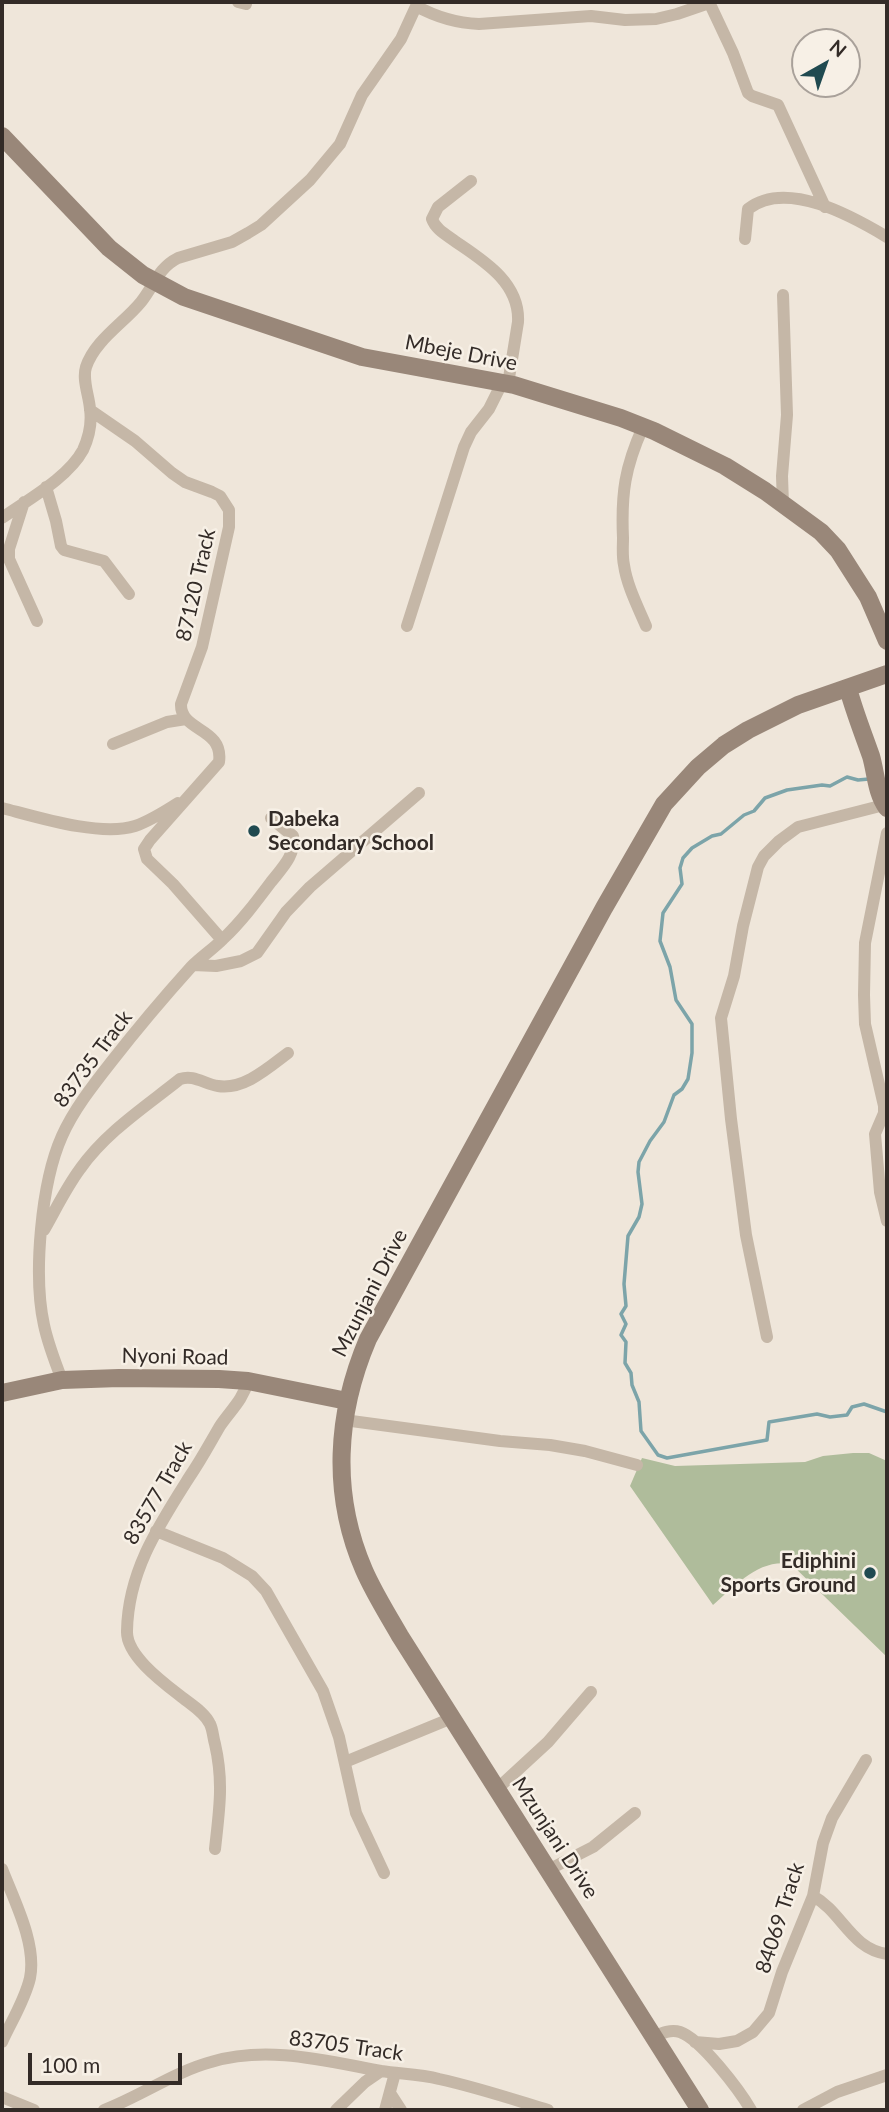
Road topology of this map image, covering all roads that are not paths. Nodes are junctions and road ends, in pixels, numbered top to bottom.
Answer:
1 (709, 2) edge
2 (417, 4) edge
3 (2, 136) edge
4 (471, 181) dead end
5 (825, 207) junction
6 (887, 237) edge
7 (745, 239) dead end
8 (154, 282) junction
9 (783, 295) dead end
10 (505, 383) junction
11 (90, 410) junction
12 (643, 426) junction
13 (46, 487) junction
14 (24, 502) junction
15 (783, 504) junction
16 (2, 518) edge
17 (129, 594) dead end
18 (37, 621) dead end
19 (407, 626) dead end
20 (646, 626) dead end
21 (887, 640) edge
22 (887, 674) edge
23 (848, 688) junction
24 (186, 719) junction
25 (113, 744) dead end
26 (419, 793) dead end
27 (190, 796) junction
28 (884, 802) edge
29 (2, 808) edge
30 (271, 818) dead end
31 (887, 833) edge
32 (222, 940) junction
33 (193, 965) junction
34 (288, 1053) dead end
35 (887, 1221) edge
36 (41, 1236) junction
37 (767, 1337) dead end
38 (62, 1380) junction
39 (248, 1381) junction
40 (2, 1393) edge
41 (347, 1402) junction
42 (344, 1420) junction
43 (637, 1465) dead end
44 (156, 1531) junction
45 (591, 1692) dead end
46 (452, 1718) junction
47 (866, 1760) dead end
48 (345, 1762) junction
49 (497, 1789) junction
50 (635, 1813) dead end
51 (215, 1849) dead end
52 (2, 1869) edge
53 (548, 1870) junction
54 (384, 1873) dead end
55 (813, 1896) junction
56 (887, 1954) edge
57 (653, 2037) junction
58 (2, 2042) edge
59 (695, 2042) junction
60 (381, 2071) junction
61 (396, 2073) junction
62 (887, 2075) edge
63 (390, 2093) junction
64 (2, 2096) edge
65 (34, 2110) edge
66 (104, 2110) edge
67 (336, 2110) edge
68 (385, 2110) edge
69 (401, 2110) edge
70 (548, 2110) edge
71 (700, 2110) edge
72 (751, 2110) edge
73 (803, 2110) edge

1 - 2 street
1 - 5 street
2 - 8 street
3 - 8 main road, Mbeje Drive
4 - 10 street
5 - 6 street
5 - 7 street
8 - 10 main road, Mbeje Drive
8 - 11 street
9 - 15 street
10 - 12 main road, Mbeje Drive
10 - 19 street
11 - 13 street
11 - 24 street, 87120 Track
12 - 15 main road, Mbeje Drive
12 - 20 street
13 - 14 street
13 - 17 street
14 - 16 street
14 - 18 street
15 - 21 main road, Mbeje Drive
22 - 23 main road, Mzunjani Drive
23 - 28 main road
23 - 41 main road, Mzunjani Drive
24 - 25 street
24 - 27 street
26 - 33 street
27 - 29 street
27 - 32 street
28 - 37 street
30 - 32 street, 83735 Track
31 - 35 street
32 - 33 street, 83735 Track
33 - 36 street, 83735 Track
34 - 36 street
36 - 38 street, 83735 Track
38 - 39 main road, Nyoni Road
38 - 40 main road, Nyoni Road
39 - 41 main road, Nyoni Road
39 - 44 street, 83577 Track
41 - 42 main road, Mzunjani Drive
42 - 43 street
42 - 46 main road, Mzunjani Drive
44 - 48 street
44 - 51 street, 83577 Track
45 - 49 street
46 - 48 street
46 - 49 main road, Mzunjani Drive
47 - 55 street, 84069 Track
48 - 54 street
49 - 53 main road, Mzunjani Drive
50 - 53 street
52 - 58 street
53 - 57 main road, Mzunjani Drive
55 - 56 street
55 - 59 street, 84069 Track
57 - 59 street, 84069 Track
57 - 71 main road, Mzunjani Drive
59 - 72 street
60 - 61 street, 83705 Track
60 - 66 street, 83705 Track
60 - 67 street
61 - 63 street
61 - 70 street, 83705 Track
62 - 73 street
63 - 68 street
63 - 69 street
64 - 65 street

